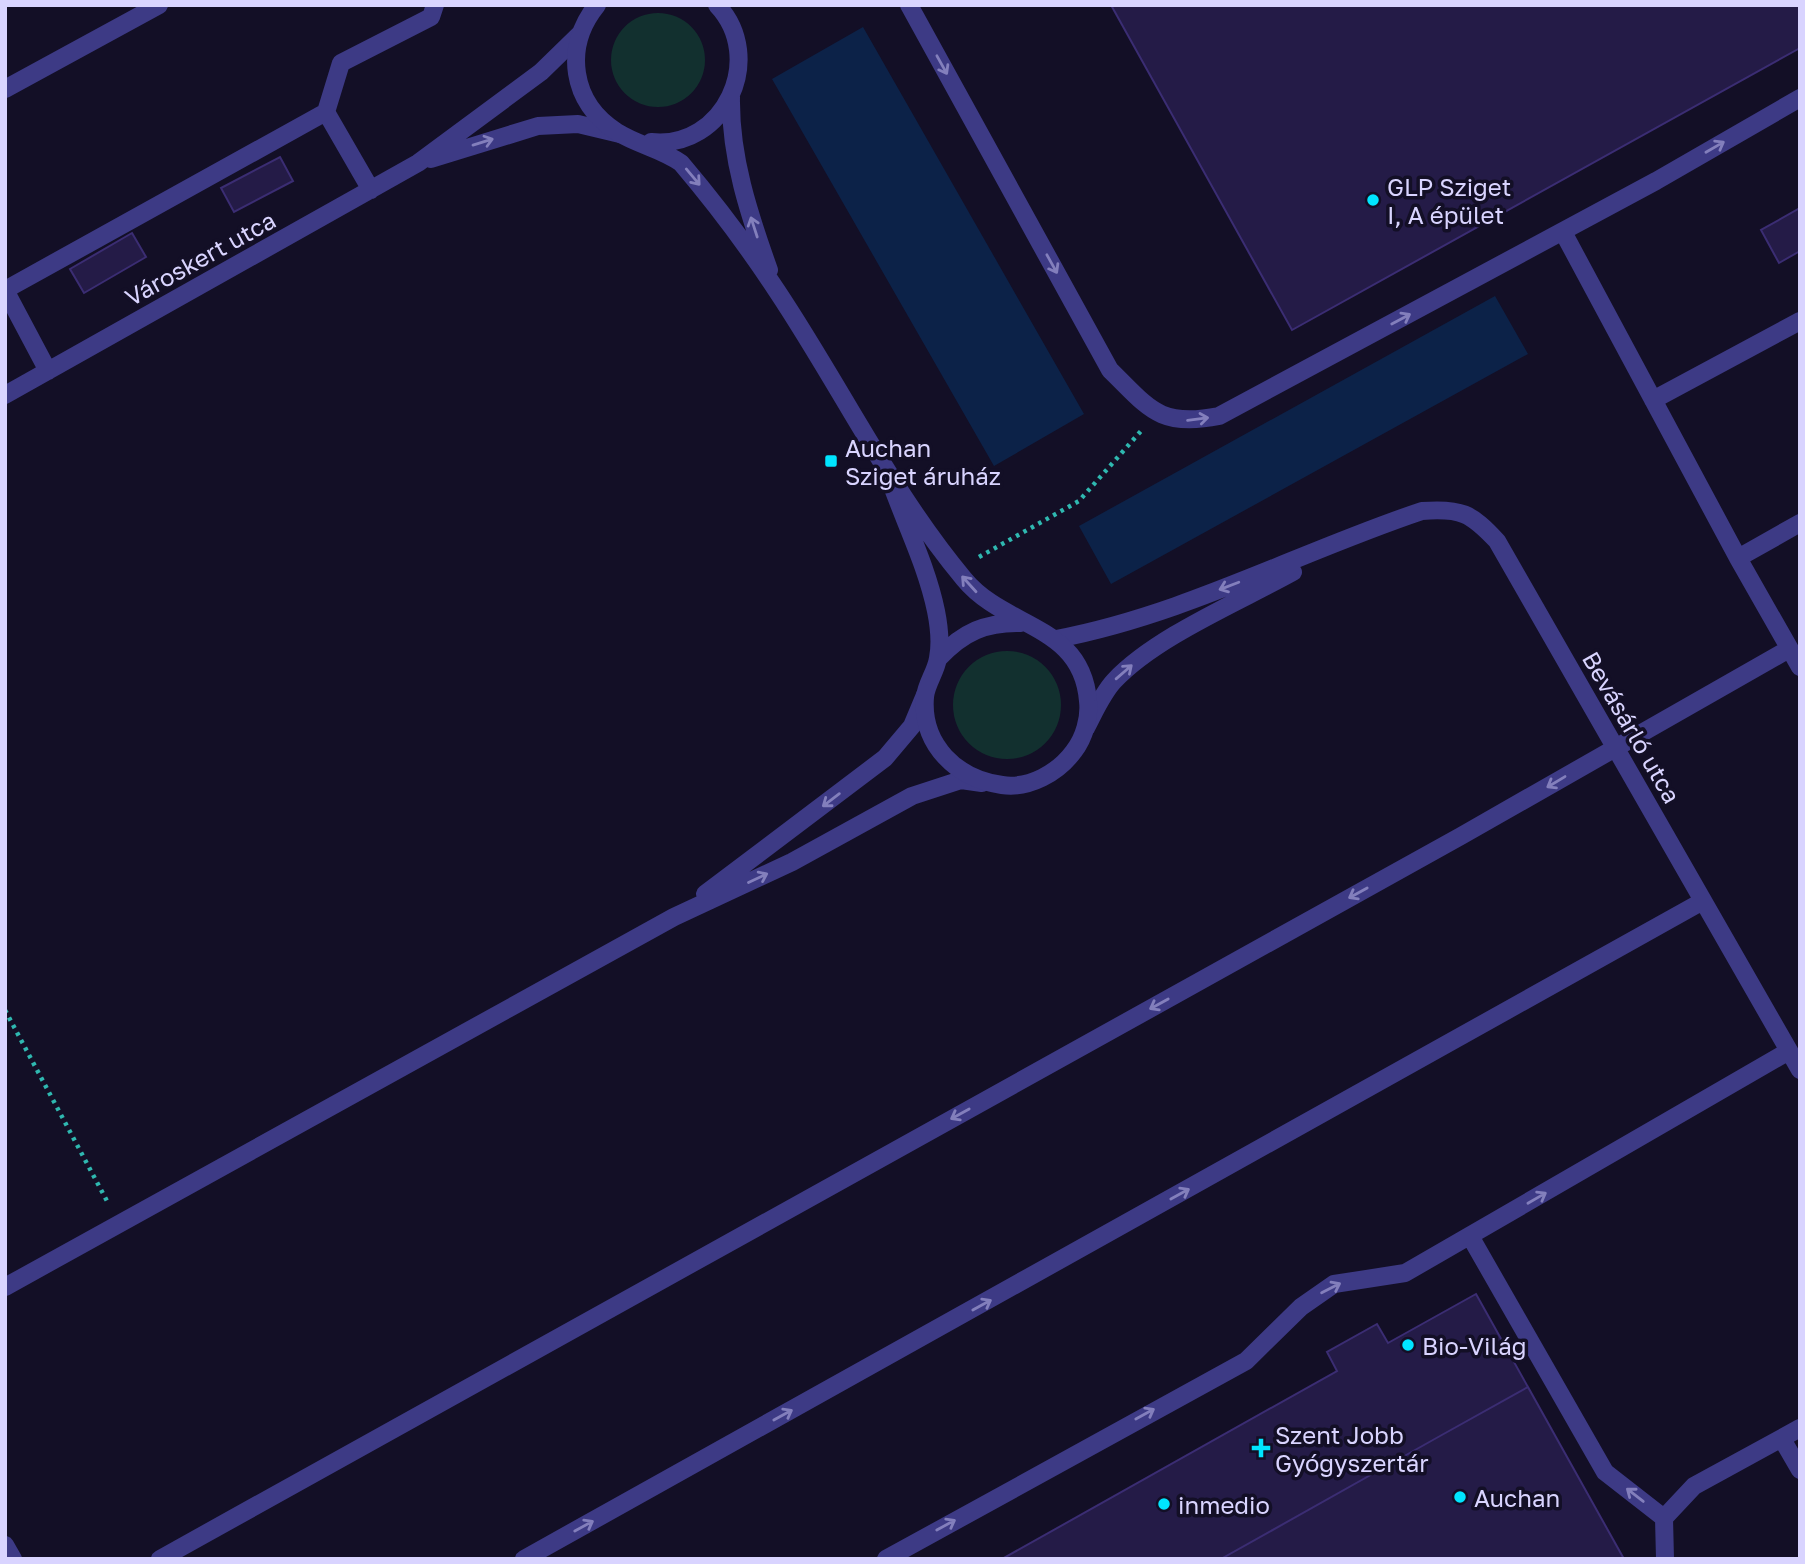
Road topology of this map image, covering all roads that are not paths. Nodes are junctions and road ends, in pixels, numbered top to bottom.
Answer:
1 (159, 5) edge
2 (435, 5) edge
3 (717, 5) edge
4 (909, 5) edge
5 (589, 9) edge
6 (579, 35) junction
7 (5, 89) edge
8 (731, 97) junction
9 (1800, 98) edge
10 (326, 112) junction
11 (620, 134) junction
12 (637, 141) junction
13 (418, 163) junction
14 (371, 190) junction
15 (1563, 232) junction
16 (5, 290) edge
17 (777, 291) junction
18 (1800, 321) edge
19 (48, 371) junction
20 (5, 394) edge
21 (1653, 400) junction
22 (891, 482) junction
23 (1800, 523) edge
24 (1361, 535) junction
25 (1738, 558) junction
26 (1024, 624) junction
27 (1056, 639) junction
28 (1789, 649) junction
29 (939, 658) junction
30 (1800, 667) edge
31 (925, 695) junction
32 (1086, 727) junction
33 (1615, 746) junction
34 (982, 783) junction
35 (1703, 901) junction
36 (674, 917) junction
37 (1789, 1051) junction
38 (1800, 1070) edge
39 (1469, 1236) junction
40 (5, 1287) edge
41 (1800, 1428) edge
42 (1782, 1439) junction
43 (1800, 1470) edge
44 (1664, 1518) junction
45 (5, 1545) edge
46 (13, 1559) edge
47 (160, 1559) edge
48 (524, 1559) edge
49 (887, 1559) edge
50 (1665, 1559) edge

1 - 7 street
2 - 10 street
3 - 8 street
4 -> 15 street
5 - 6 street
6 - 11 street
6 - 13 street, Városkert utca
8 - 12 street
17 -> 8 street
15 -> 9 street
10 - 14 street
10 - 16 street
11 - 12 street
13 -> 11 street, Városkert utca
12 -> 17 street
13 - 14 street, Városkert utca
14 - 19 street, Városkert utca
15 - 21 street
16 - 19 street
17 - 22 street
18 - 21 street
19 - 20 street, Városkert utca
21 - 25 street
26 -> 22 street
22 - 29 street
23 - 25 street
24 -> 27 street
32 -> 24 street
24 - 33 street, Bevásárló utca
25 - 28 street
26 - 27 street
26 - 29 street
27 - 32 street
28 - 30 street
28 - 33 street
29 - 31 street
31 - 34 street
31 -> 36 street
32 - 34 street
33 - 35 street, Bevásárló utca
33 -> 47 street
36 -> 34 street
35 - 37 street, Bevásárló utca
48 -> 35 street
36 - 40 street
37 - 38 street, Bevásárló utca
39 -> 37 street
44 -> 39 street
49 -> 39 street
41 - 42 street
42 - 43 street
42 - 44 street
44 - 50 street
45 - 46 street

